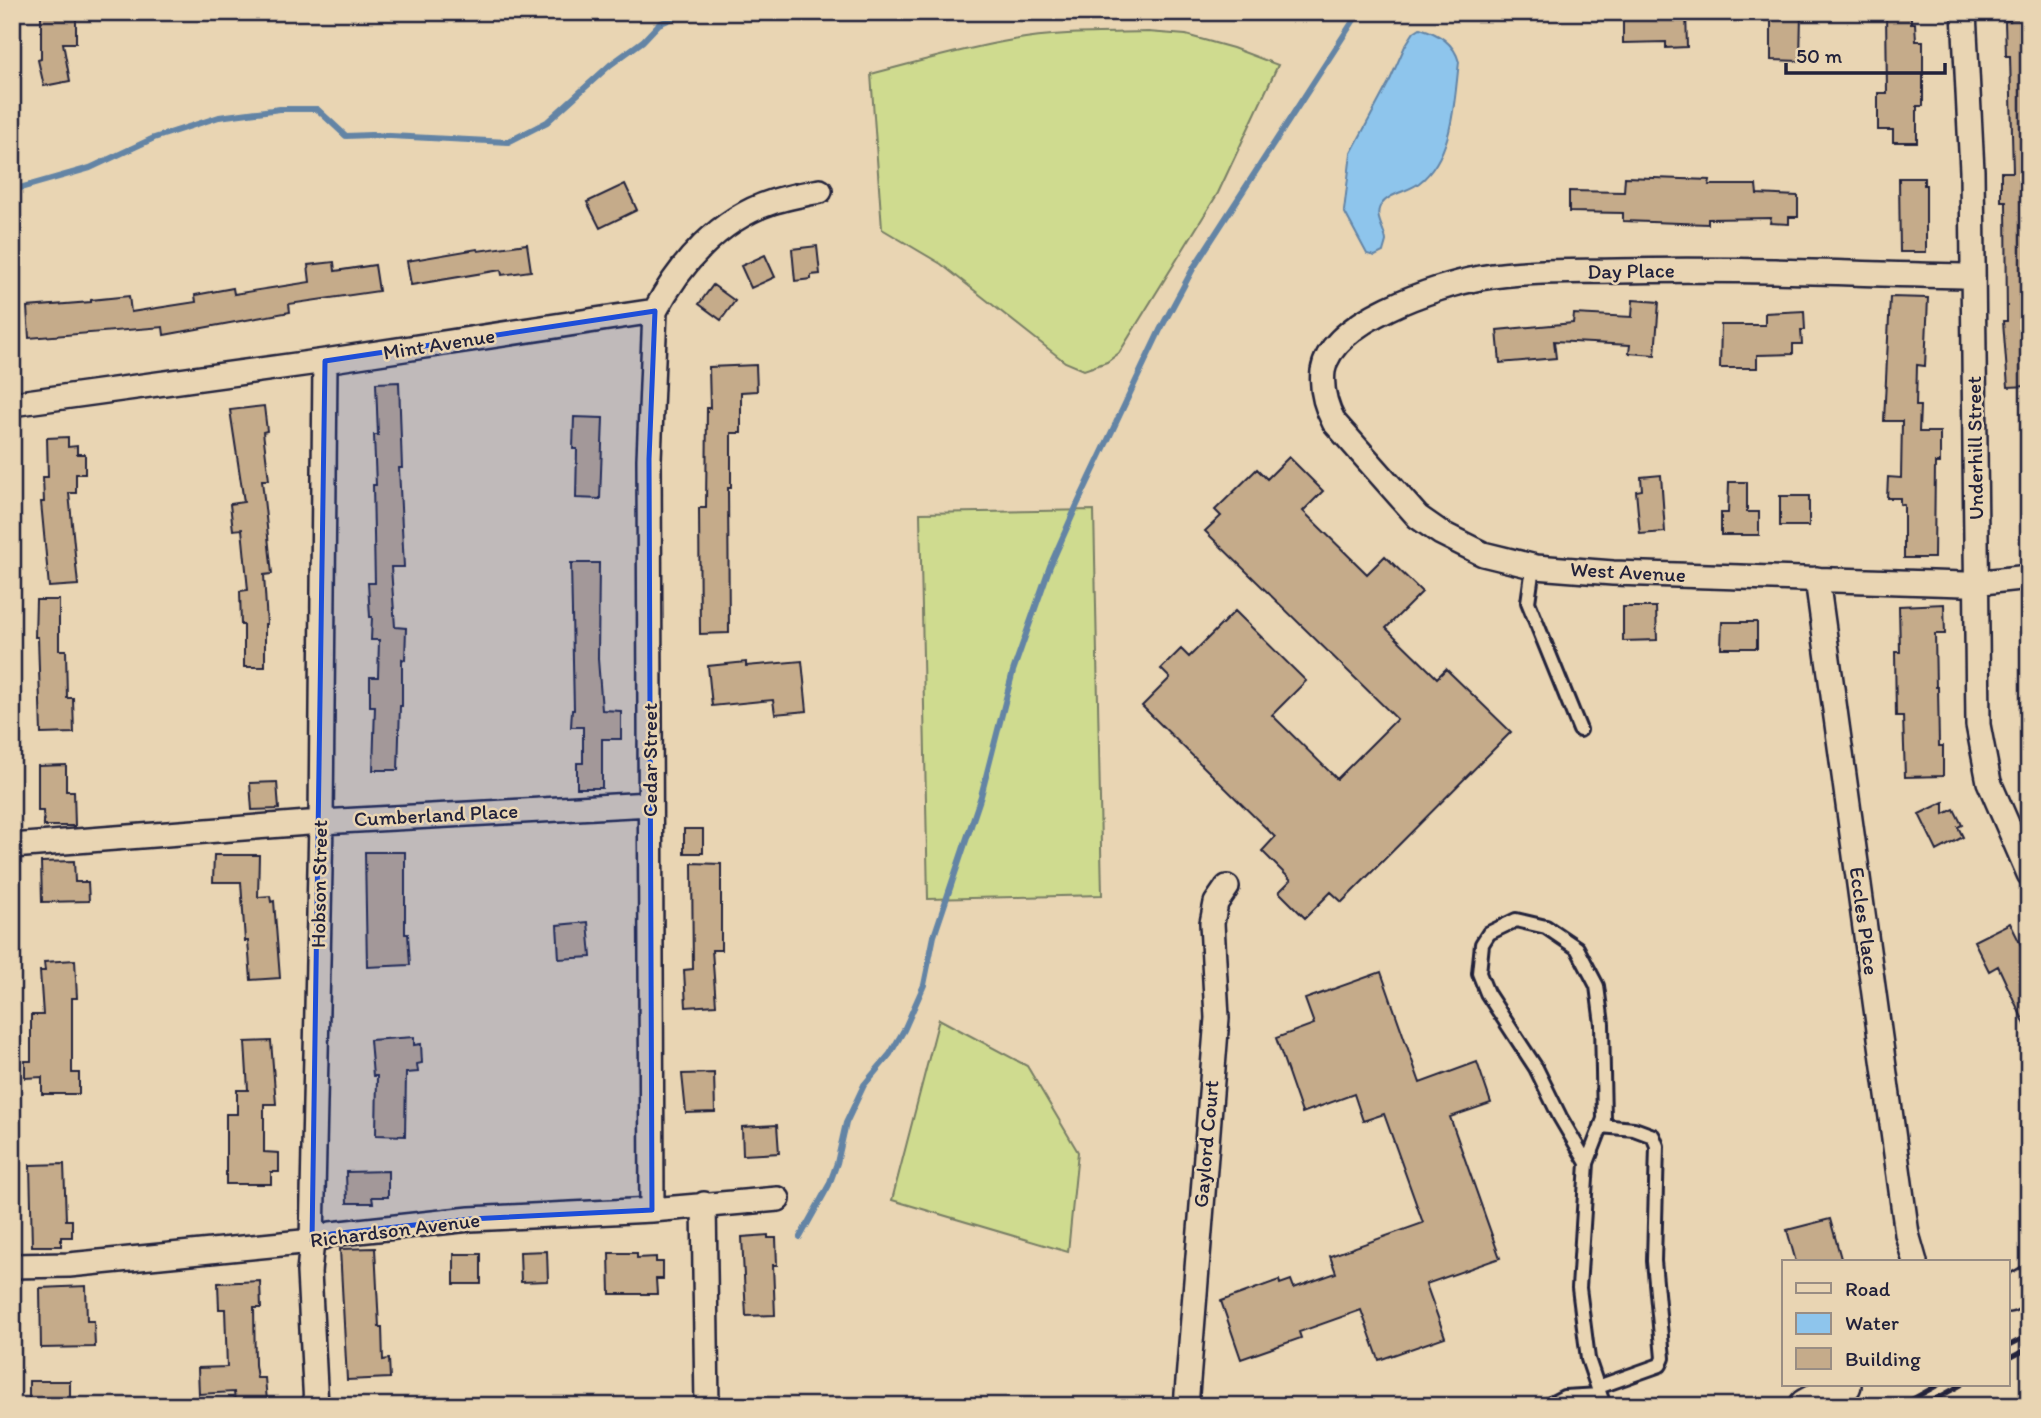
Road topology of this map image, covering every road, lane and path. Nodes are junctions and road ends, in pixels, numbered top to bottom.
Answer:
1 (1964, 12) edge
2 (820, 191) dead end
3 (1973, 276) junction
4 (655, 311) junction
5 (325, 361) junction
6 (1323, 371) joint
7 (12, 404) edge
8 (1533, 566) junction
9 (2029, 577) edge
10 (1817, 579) junction
11 (1976, 584) junction
12 (1580, 730) dead end
13 (650, 804) junction
14 (321, 822) junction
15 (12, 846) edge
16 (2029, 874) edge
17 (1227, 887) dead end
18 (1601, 1126) junction
19 (1587, 1163) junction
20 (778, 1199) dead end
21 (704, 1204) junction
22 (652, 1210) junction
23 (312, 1241) junction
24 (1915, 1260) edge
25 (12, 1266) edge
26 (2029, 1283) edge
27 (2010, 1294) edge
28 (1842, 1386) edge
29 (1600, 1396) edge
30 (316, 1406) edge
31 (707, 1406) edge
32 (1186, 1406) edge
33 (1547, 1406) edge
34 (1806, 1406) edge

1 - 3 street, Underhill Street
2 - 4 street
3 - 6 street, Day Place
3 - 11 street, Underhill Street
4 - 5 street, Mint Avenue
4 - 13 street, Cedar Street
5 - 7 street, Mint Avenue
5 - 14 street, Hobson Street
6 - 8 street, West Avenue
8 - 10 street, West Avenue
8 - 12 lane
9 - 11 street, West Avenue
10 - 11 street, West Avenue
10 - 24 street, Eccles Place
11 - 16 street, Underhill Street
13 - 14 street, Cumberland Place
13 - 22 street, Cedar Street
14 - 15 street, Cumberland Place
14 - 23 street, Hobson Street
17 - 32 street, Gaylord Court
18 - 19 lane
18 - 19 lane
18 - 29 lane
19 - 29 lane
20 - 21 street, Richardson Avenue
21 - 22 street, Richardson Avenue
21 - 31 street
22 - 23 street, Richardson Avenue
23 - 25 street, Richardson Avenue
23 - 30 street, Hobson Street
26 - 27 street
28 - 34 street
29 - 33 lane

